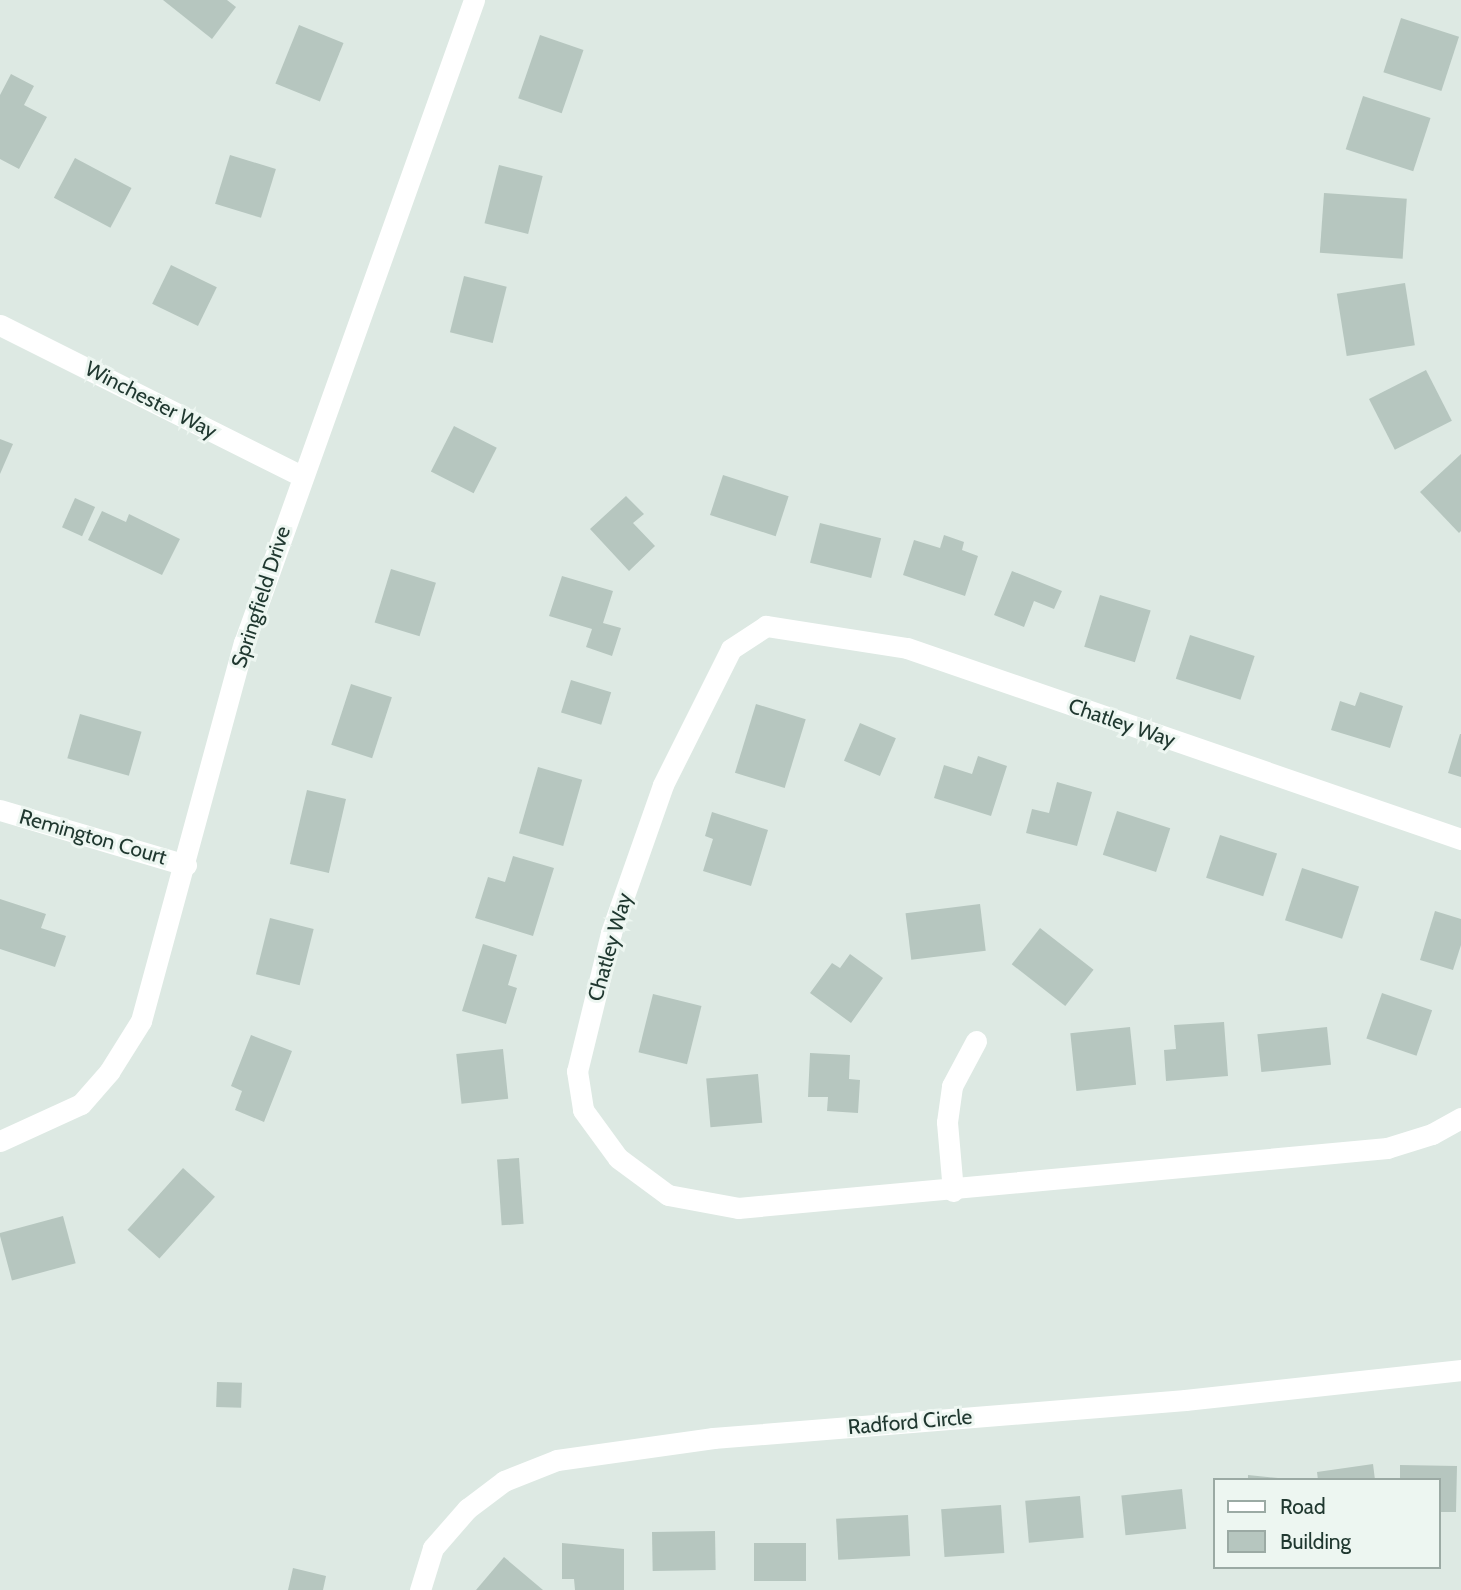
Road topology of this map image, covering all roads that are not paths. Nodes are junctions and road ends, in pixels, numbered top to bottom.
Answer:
1 (474, 0) edge
2 (0, 325) edge
3 (301, 476) junction
4 (0, 810) edge
5 (1461, 839) edge
6 (186, 864) junction
7 (976, 1041) dead end
8 (1461, 1118) edge
9 (0, 1141) edge
10 (953, 1191) junction
11 (1461, 1370) edge
12 (420, 1590) edge

1 - 3 street, Springfield Drive
2 - 3 street, Winchester Way
3 - 6 street, Springfield Drive
4 - 6 street, Remington Court
5 - 10 street, Chatley Way
6 - 9 street, Springfield Drive
7 - 10 street
8 - 10 street, Chatley Way
11 - 12 street, Radford Circle

